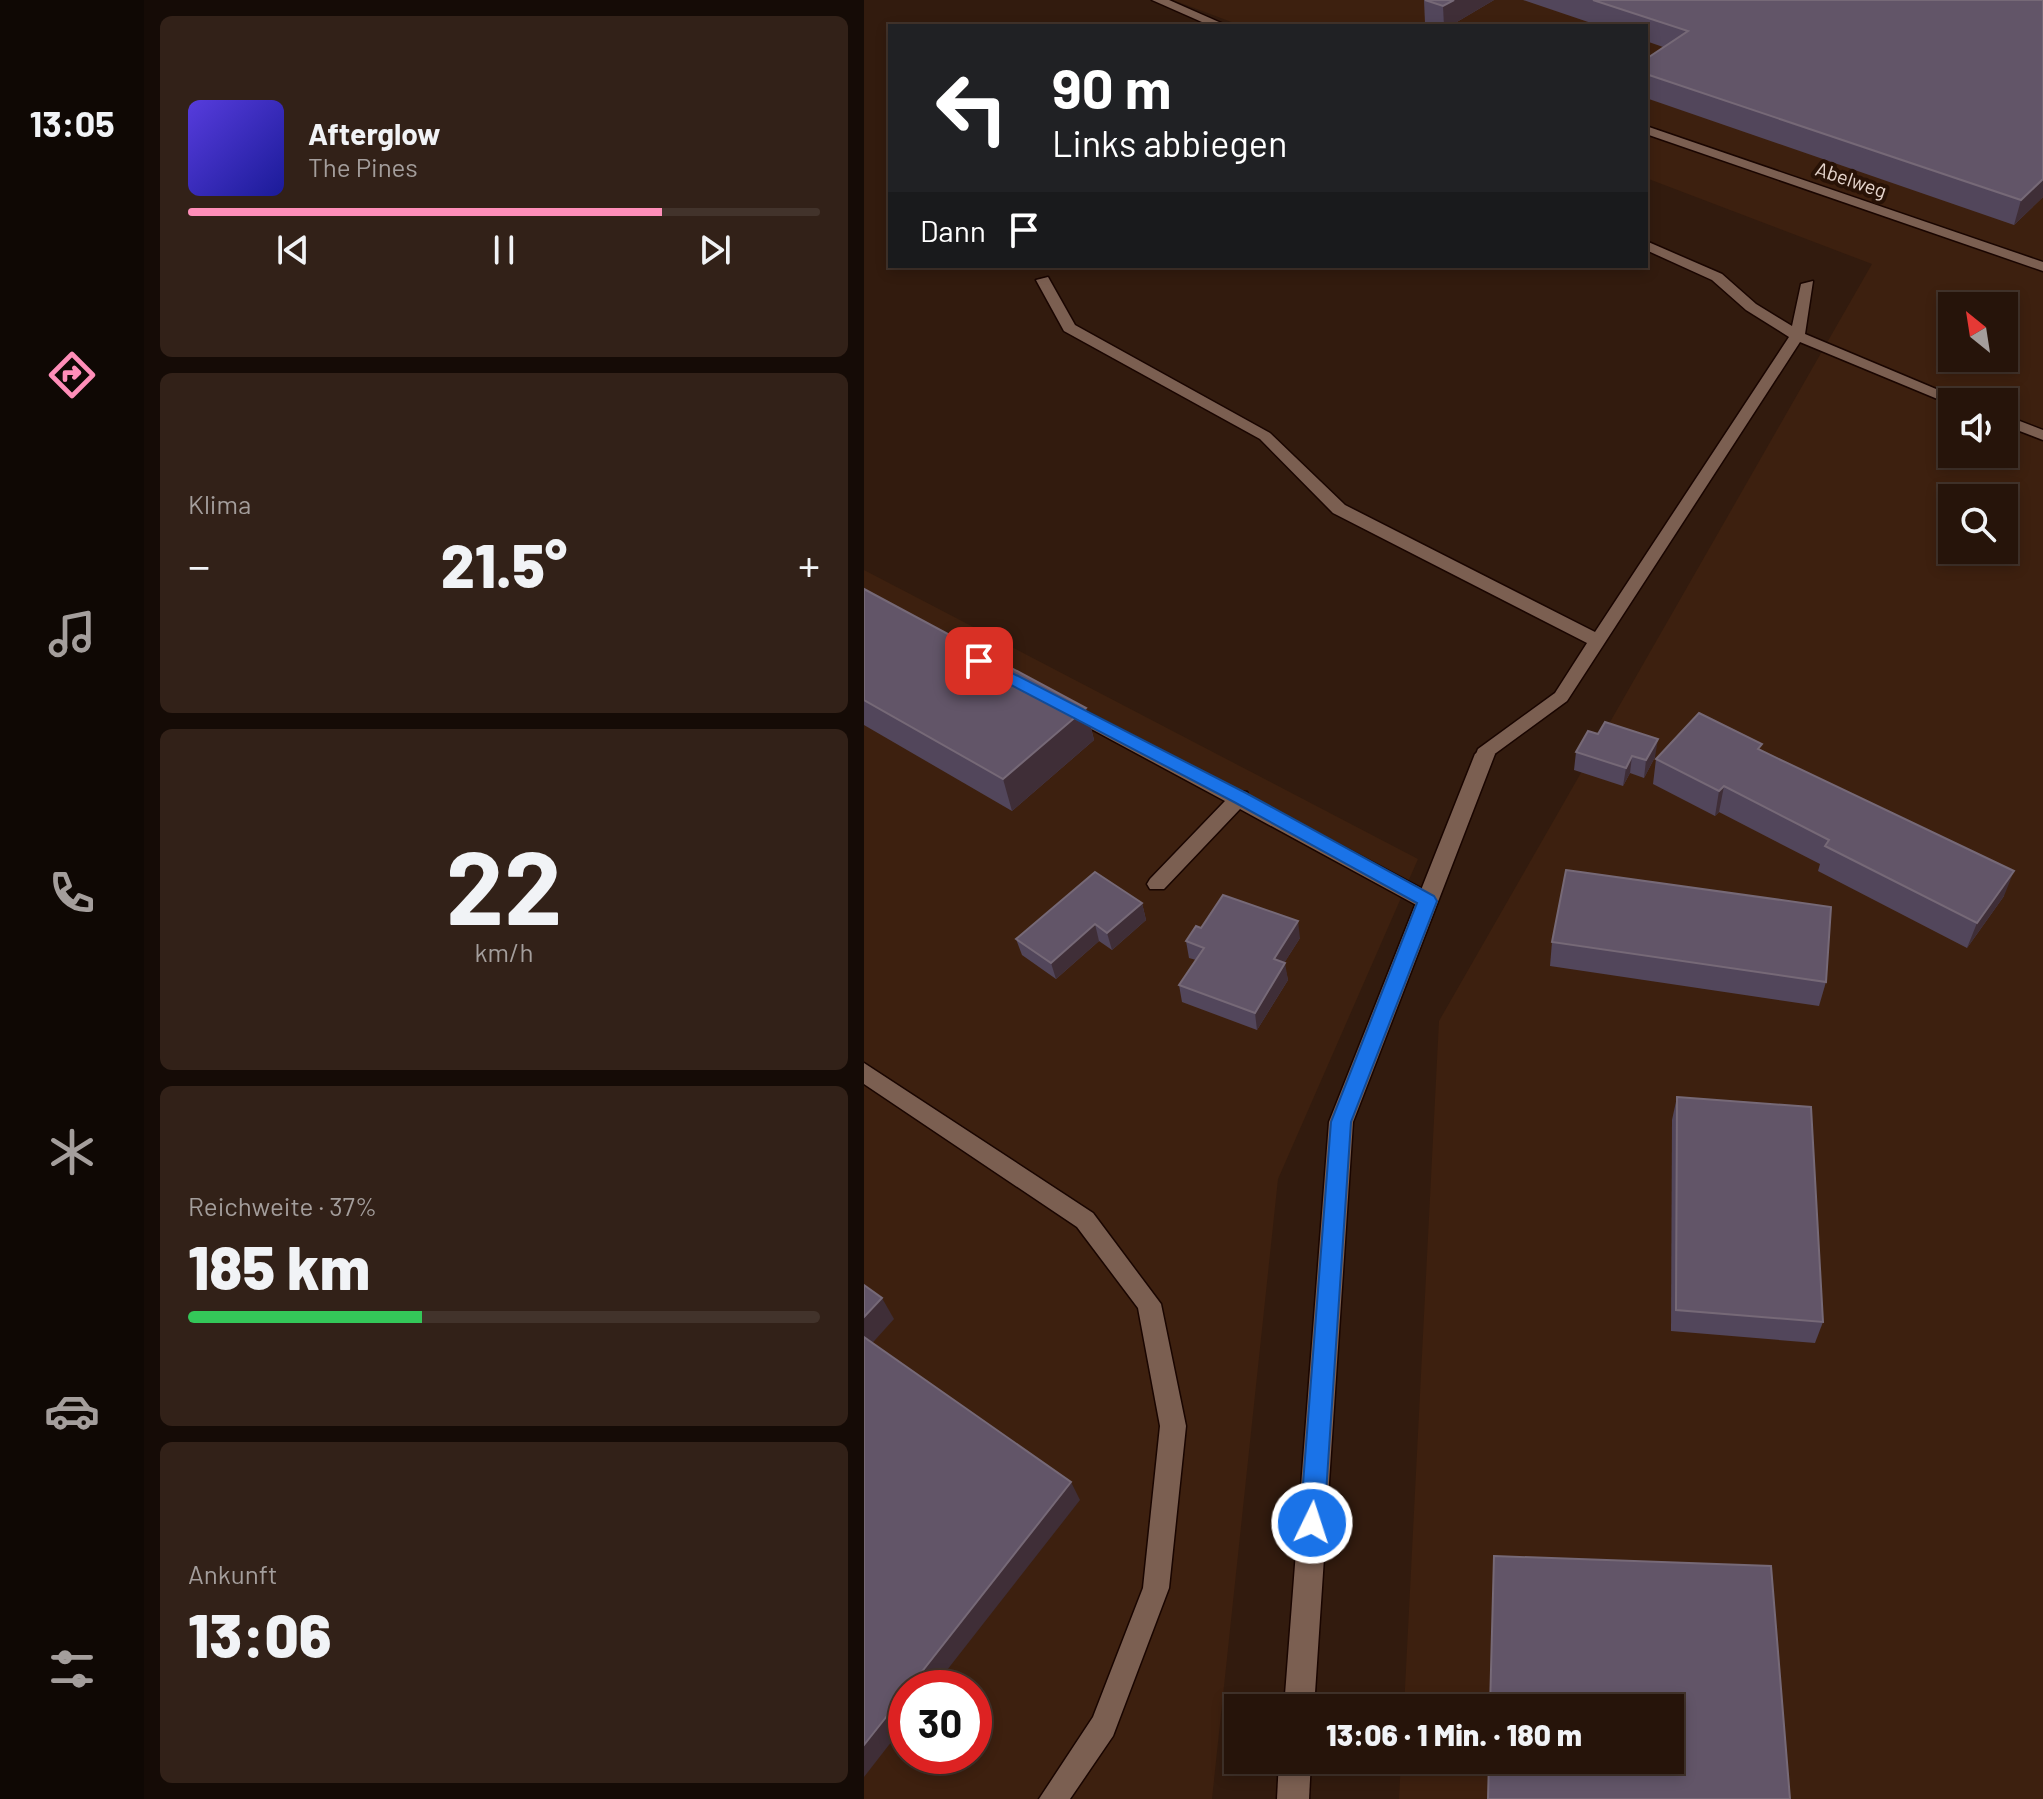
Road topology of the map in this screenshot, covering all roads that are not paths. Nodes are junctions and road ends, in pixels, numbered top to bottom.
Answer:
1 (1158, 0) edge
2 (1217, 24) edge
3 (1648, 131) edge
4 (1648, 246) edge
5 (2043, 267) edge
6 (1043, 280) dead end
7 (1808, 284) dead end
8 (1797, 336) junction
9 (1938, 393) edge
10 (2018, 425) edge
11 (2043, 435) edge
12 (1598, 641) junction
13 (1048, 697) edge
14 (1485, 754) joint
15 (1240, 797) junction
16 (1157, 884) dead end
17 (1427, 901) junction
18 (864, 1072) edge
19 (1300, 1694) edge
20 (1294, 1774) edge
21 (1053, 1799) edge
22 (1293, 1799) edge

1 - 2 street
3 - 5 lane, Abelweg
4 - 8 lane
6 - 12 lane
7 - 8 lane
8 - 9 lane
8 - 12 lane
10 - 11 lane
12 - 14 lane
13 - 15 lane
14 - 17 street
15 - 16 lane
15 - 17 lane
17 - 19 street
18 - 21 lane
20 - 22 street

